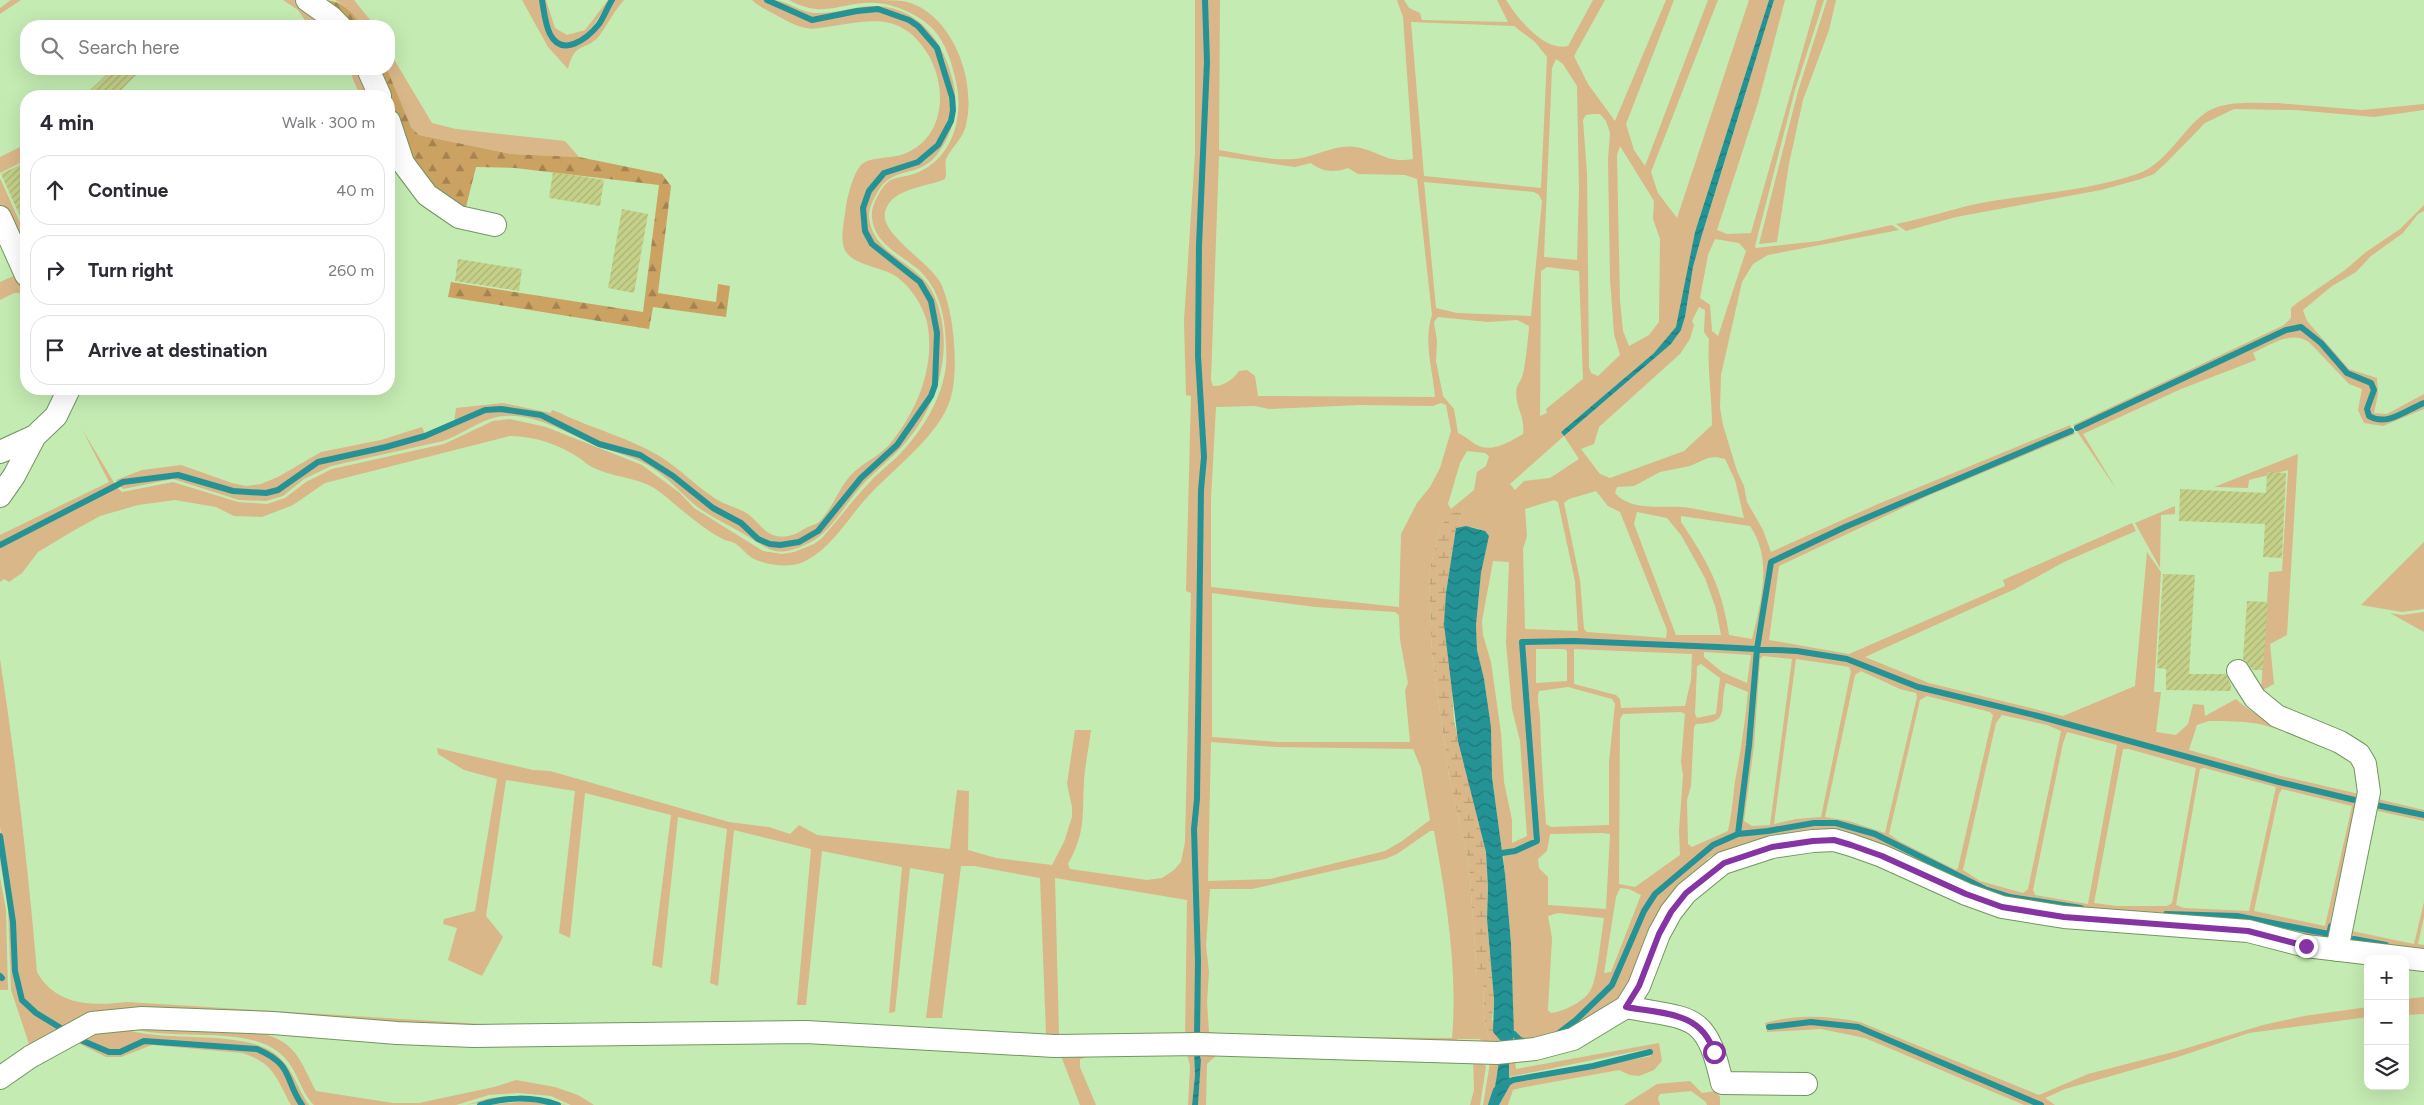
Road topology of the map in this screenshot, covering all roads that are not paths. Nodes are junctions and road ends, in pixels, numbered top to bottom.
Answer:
1 (307, 0) edge
2 (334, 20) edge
3 (371, 75) edge
4 (377, 90) edge
5 (396, 167) edge
6 (0, 217) edge
7 (495, 224) dead end
8 (20, 262) edge
9 (66, 395) edge
10 (35, 436) junction
11 (0, 452) edge
12 (0, 496) edge
13 (2238, 670) dead end
14 (2337, 950) junction
15 (2424, 960) edge
16 (1626, 1007) junction
17 (0, 1078) edge
18 (1806, 1084) dead end

1 - 2 street
3 - 4 street
5 - 7 street
6 - 8 street
9 - 10 street
10 - 11 street
10 - 12 street
13 - 14 street
14 - 15 street
14 - 16 street
16 - 17 street
16 - 18 street

